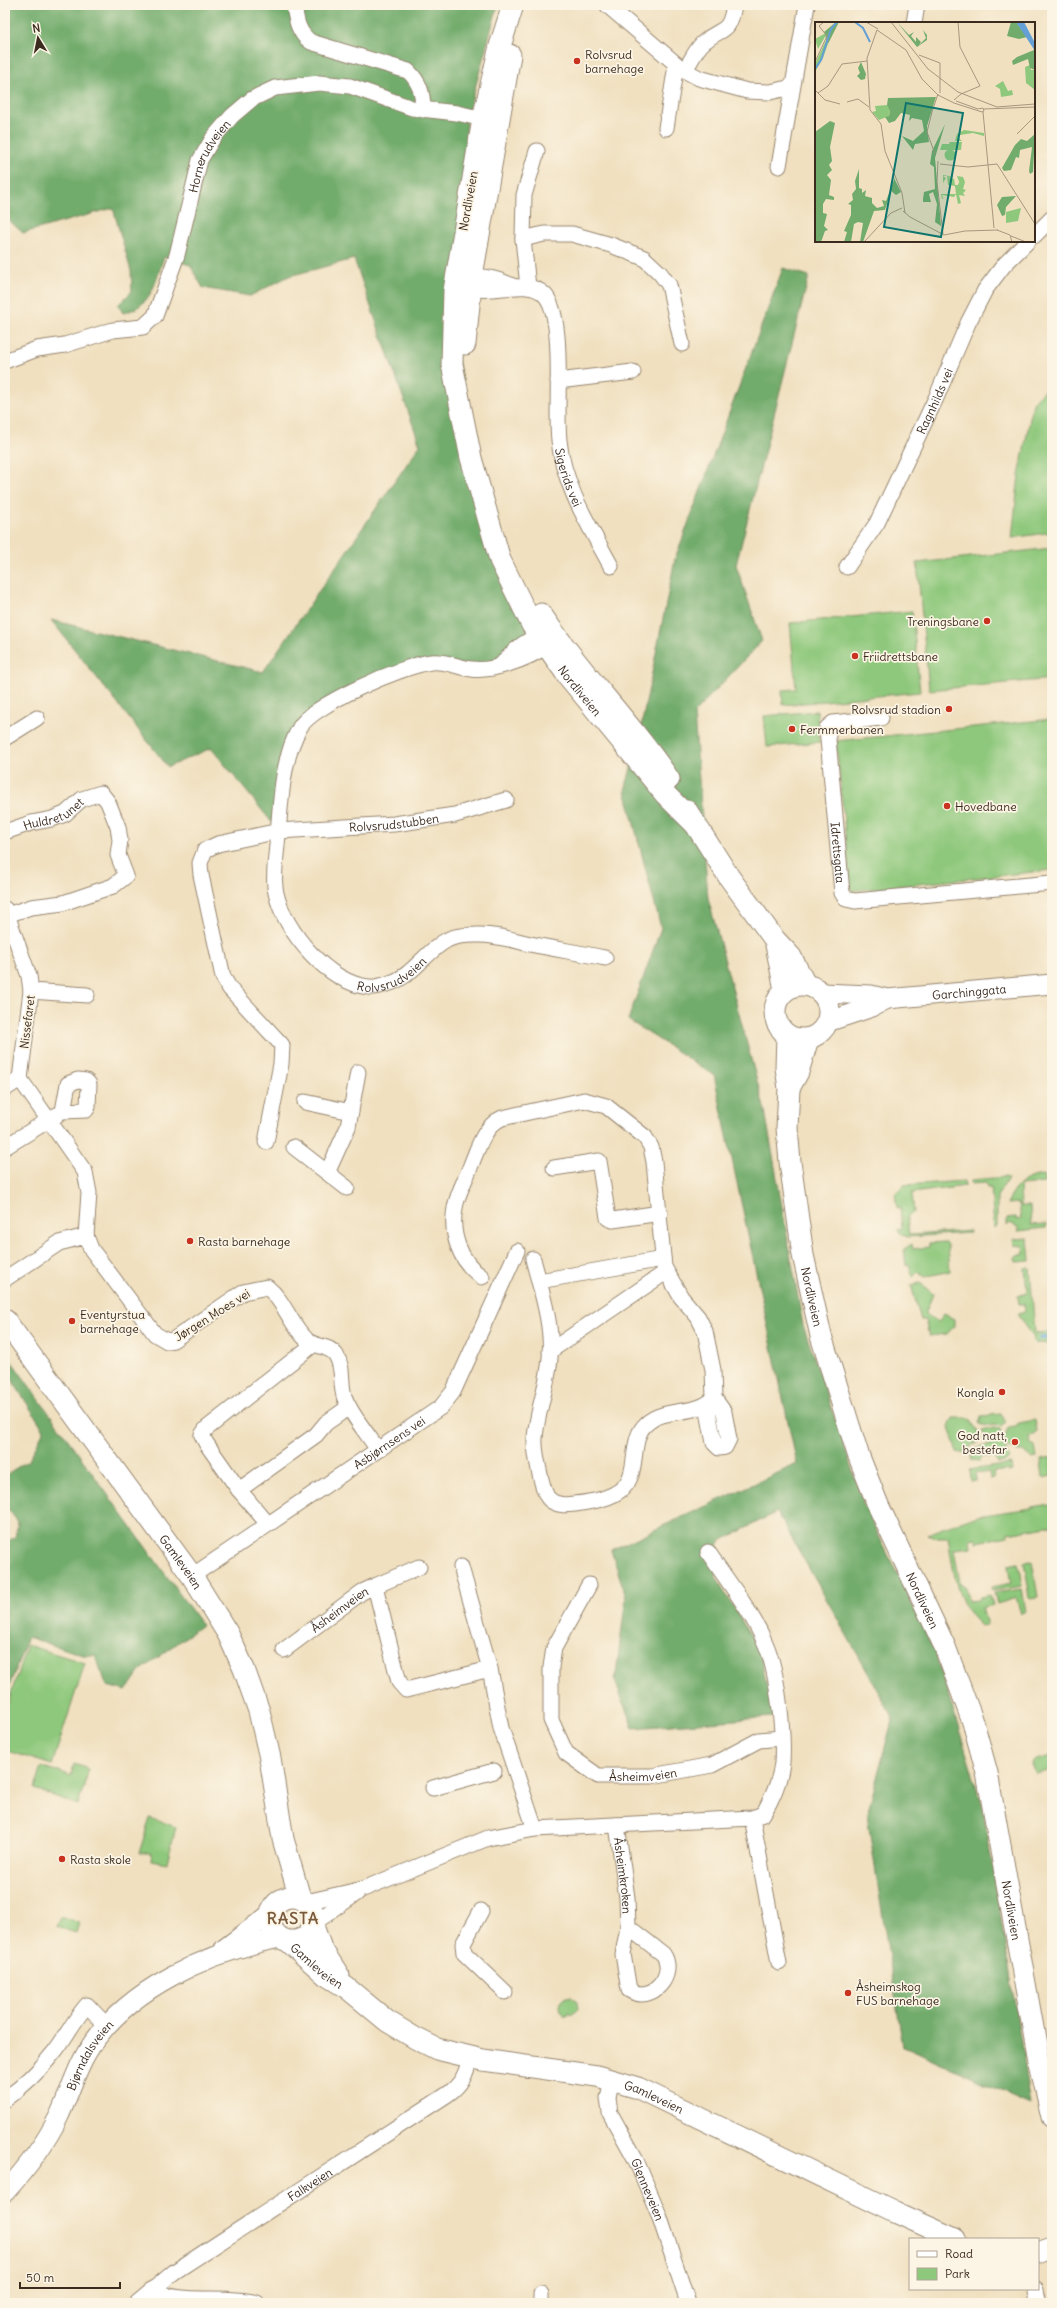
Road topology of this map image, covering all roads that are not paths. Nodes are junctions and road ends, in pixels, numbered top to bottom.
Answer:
1 (294, 5) edge
2 (513, 5) edge
3 (607, 5) edge
4 (734, 5) edge
5 (807, 5) edge
6 (917, 5) edge
7 (914, 22) edge
8 (680, 68) junction
9 (792, 87) junction
10 (423, 110) junction
11 (491, 121) junction
12 (666, 128) dead end
13 (537, 151) dead end
14 (779, 166) dead end
15 (1052, 218) edge
16 (1035, 235) edge
17 (523, 239) junction
18 (1027, 242) edge
19 (465, 282) junction
20 (522, 287) junction
21 (682, 344) dead end
22 (5, 360) edge
23 (634, 372) dead end
24 (558, 381) junction
25 (611, 566) dead end
26 (847, 566) dead end
27 (545, 638) junction
28 (37, 718) dead end
29 (882, 718) dead end
30 (5, 738) edge
31 (506, 800) dead end
32 (279, 831) junction
33 (5, 832) edge
34 (1052, 883) edge
35 (8, 916) edge
36 (775, 940) junction
37 (605, 958) dead end
38 (1052, 984) edge
39 (814, 989) junction
40 (785, 990) junction
41 (31, 991) junction
42 (87, 995) dead end
43 (887, 999) junction
44 (827, 1022) junction
45 (787, 1035) junction
46 (808, 1039) junction
47 (358, 1072) dead end
48 (20, 1078) junction
49 (789, 1088) junction
50 (5, 1089) edge
51 (306, 1102) dead end
52 (62, 1111) dead end
53 (351, 1112) junction
54 (48, 1121) junction
55 (266, 1142) dead end
56 (5, 1147) edge
57 (294, 1147) dead end
58 (554, 1168) dead end
59 (328, 1171) junction
60 (347, 1188) dead end
61 (660, 1213) junction
62 (86, 1236) junction
63 (517, 1251) dead end
64 (533, 1260) dead end
65 (665, 1265) junction
66 (482, 1277) dead end
67 (5, 1279) edge
68 (539, 1281) junction
69 (5, 1320) edge
70 (314, 1344) junction
71 (550, 1351) junction
72 (349, 1407) junction
73 (378, 1450) junction
74 (239, 1490) junction
75 (268, 1524) junction
76 (708, 1552) dead end
77 (419, 1567) dead end
78 (461, 1567) dead end
79 (192, 1576) junction
80 (589, 1585) dead end
81 (375, 1586) junction
82 (284, 1650) dead end
83 (490, 1669) junction
84 (781, 1738) junction
85 (494, 1771) dead end
86 (433, 1788) dead end
87 (758, 1816) junction
88 (617, 1825) junction
89 (535, 1829) junction
90 (283, 1839) junction
91 (363, 1888) junction
92 (303, 1900) junction
93 (273, 1908) junction
94 (481, 1911) dead end
95 (313, 1925) junction
96 (628, 1927) dead end
97 (284, 1940) junction
98 (213, 1958) junction
99 (779, 1963) dead end
100 (347, 1988) junction
101 (505, 1992) dead end
102 (107, 2026) junction
103 (470, 2058) junction
104 (612, 2079) junction
105 (5, 2099) edge
106 (1052, 2117) edge
107 (5, 2192) edge
108 (953, 2238) edge
109 (1052, 2248) edge
110 (1039, 2253) edge
111 (1039, 2256) edge
112 (1052, 2258) edge
113 (152, 2289) junction
114 (1036, 2290) edge
115 (137, 2303) edge
116 (257, 2303) edge
117 (688, 2303) edge
118 (1039, 2303) edge

1 - 10 street
2 - 11 main road, Nordliveien
3 - 8 street
4 - 8 street
5 - 9 street
6 - 7 street
8 - 9 street
8 - 12 street
9 - 14 street
10 - 11 street, Hornerudveien
10 - 22 street, Hornerudveien
11 - 19 main road, Nordliveien
13 - 17 street
15 - 16 street
17 - 20 street
17 - 21 street
18 - 26 street, Ragnhilds vei
19 - 20 street
19 - 27 main road, Nordliveien
20 - 24 street, Sigerids vei
23 - 24 street
24 - 25 street, Sigerids vei
27 - 32 street, Rolvsrudveien
27 - 36 main road, Nordliveien
28 - 30 street
29 - 34 street, Idrettsgata
31 - 32 street, Rolvsrudstubben
32 - 37 street, Rolvsrudveien
32 - 55 street
33 - 35 street, Huldretunet
35 - 41 street, Nissefaret
36 - 39 main road, Nordliveien
36 - 40 main road, Nordliveien
38 - 43 street, Garchinggata
39 - 40 main road
39 - 43 street, Garchinggata
39 - 44 main road
40 - 45 main road
41 - 42 street
41 - 48 street, Nissefaret
43 - 44 street, Garchinggata
44 - 46 main road
45 - 46 main road
45 - 49 main road, Nordliveien
46 - 49 main road, Nordliveien
47 - 53 street
48 - 50 street
48 - 54 street, Jørgen Moes vei
49 - 106 main road, Nordliveien
51 - 53 street
52 - 54 street
53 - 59 street
54 - 56 street
54 - 62 street, Jørgen Moes vei
57 - 59 street
58 - 61 street
59 - 60 street
61 - 65 street
61 - 66 street
62 - 67 street
62 - 70 street, Jørgen Moes vei
63 - 73 street, Asbjørnsens vei
64 - 68 street
65 - 68 street
65 - 71 street
65 - 71 street
68 - 71 street
69 - 79 main road, Gamleveien
70 - 72 street, Jørgen Moes vei
70 - 74 street
72 - 73 street, Jørgen Moes vei
72 - 74 street
73 - 75 street, Asbjørnsens vei
74 - 75 street
75 - 79 street, Asbjørnsens vei
76 - 84 street
77 - 81 street
78 - 83 street
79 - 90 main road, Gamleveien
80 - 84 street, Åsheimveien
81 - 82 street, Åsheimveien
81 - 83 street, Åsheimveien
83 - 89 street
84 - 87 street
85 - 86 street
87 - 88 street
87 - 99 street
88 - 89 street
88 - 96 street, Åsheimkroken
89 - 91 street
90 - 92 main road, Gamleveien
90 - 93 main road, Gamleveien
91 - 92 street
91 - 95 street
92 - 93 main road
92 - 95 main road, Gamleveien
93 - 97 main road, Gamleveien
93 - 98 street, Bjørndalsveien
94 - 101 street
95 - 97 main road, Gamleveien
95 - 100 main road, Gamleveien
97 - 98 street, Bjørndalsveien
97 - 100 main road, Gamleveien
98 - 102 street, Bjørndalsveien
100 - 103 main road, Gamleveien
102 - 105 street
102 - 107 street, Bjørndalsveien
103 - 104 main road, Gamleveien
103 - 113 street, Falkveien
104 - 108 main road, Gamleveien
104 - 117 street, Glenneveien
109 - 110 main road
111 - 112 main road
113 - 115 street, Falkveien
113 - 116 street
114 - 118 street

